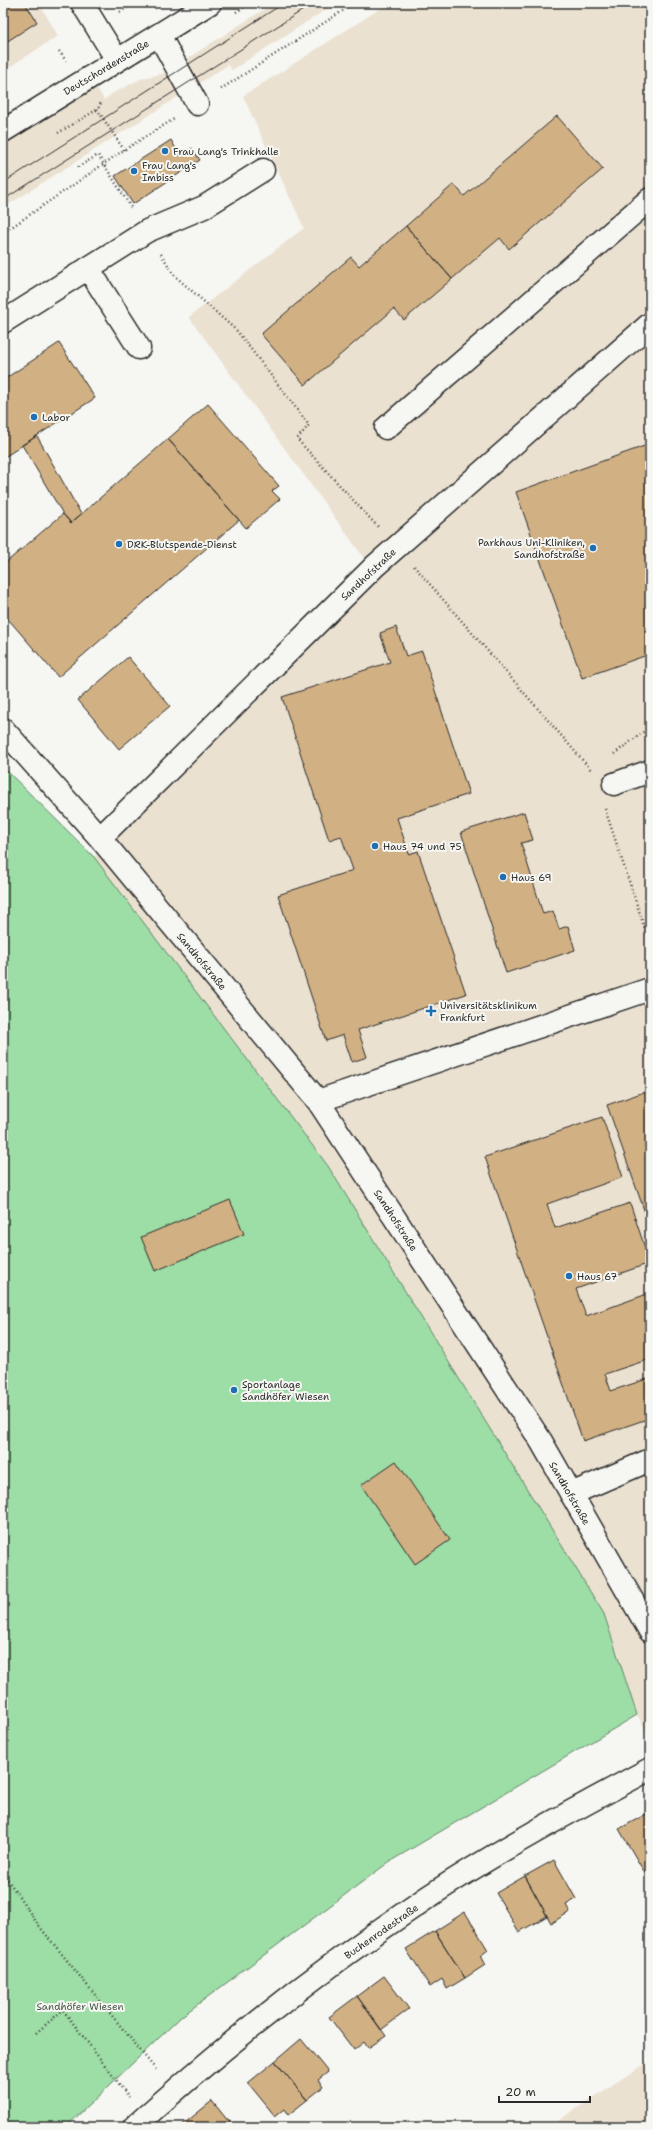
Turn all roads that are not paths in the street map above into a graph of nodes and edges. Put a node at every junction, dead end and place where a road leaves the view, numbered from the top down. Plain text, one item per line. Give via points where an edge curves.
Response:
1 (82, 3) edge
2 (210, 3) edge
3 (159, 35) junction
4 (117, 60) junction
5 (197, 104) dead end
6 (3, 131) edge
7 (263, 170) dead end
8 (650, 199) edge
9 (88, 268) junction
10 (3, 322) edge
11 (650, 324) edge
12 (139, 348) dead end
13 (386, 428) dead end
14 (3, 729) edge
15 (650, 771) edge
16 (604, 781) road end
17 (100, 838) junction
18 (650, 989) edge
19 (318, 1101) junction
20 (650, 1460) edge
21 (571, 1494) junction
22 (650, 1631) edge
23 (650, 1769) edge
24 (140, 2122) edge

1 - 4 street
2 - 3 street, Deutschordenstraße
3 - 4 street, Deutschordenstraße
3 - 5 street
4 - 6 street, Deutschordenstraße
7 - 9 street via 204,207 147,231
8 - 13 street
9 - 10 street
9 - 12 street
11 - 17 street, Sandhofstraße via 397,547
14 - 17 street, Sandhofstraße
15 - 16 street
17 - 19 street, Sandhofstraße
18 - 19 street
19 - 21 street, Sandhofstraße via 540,1441
20 - 21 street
21 - 22 street, Sandhofstraße
23 - 24 street, Buchenrodestraße via 552,1822 429,1897 316,1977 174,2091

